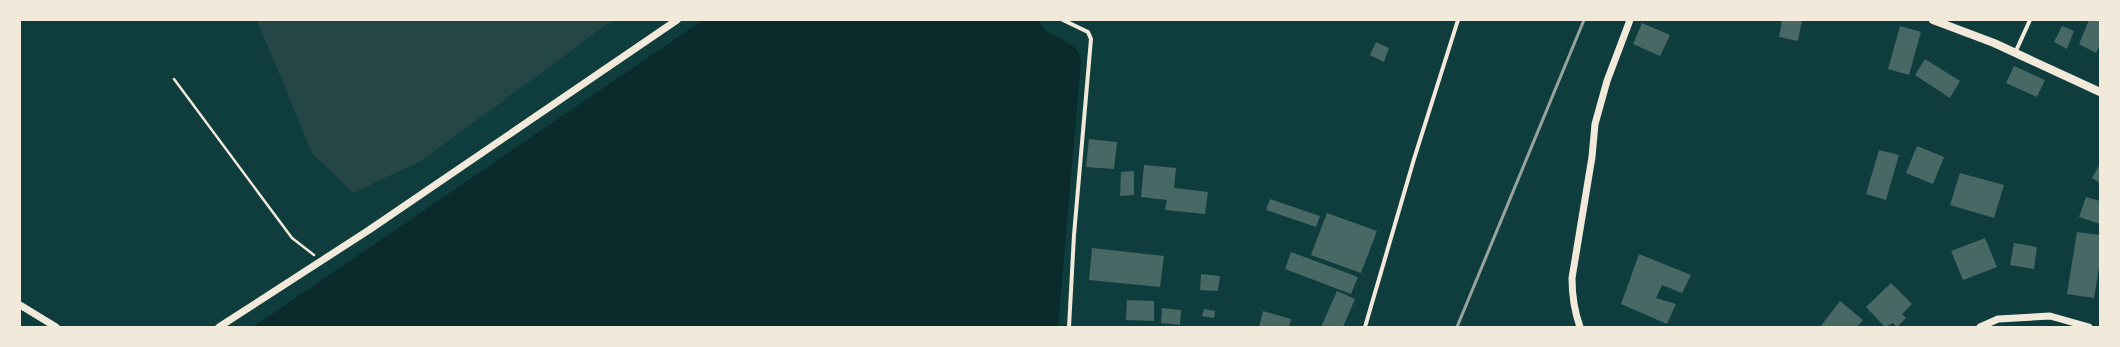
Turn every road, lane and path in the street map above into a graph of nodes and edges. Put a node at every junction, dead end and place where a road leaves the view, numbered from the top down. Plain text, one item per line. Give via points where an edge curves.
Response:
1 (677, 20) edge
2 (1063, 20) edge
3 (1458, 20) edge
4 (1630, 20) edge
5 (1933, 20) edge
6 (2030, 20) edge
7 (2016, 53) junction
8 (174, 79) dead end
9 (2100, 92) edge
10 (321, 261) junction
11 (20, 306) edge
12 (56, 327) edge
13 (219, 327) edge
14 (1069, 327) edge
15 (1365, 327) edge
16 (1580, 327) edge
17 (1980, 327) edge
18 (2089, 327) edge

1 - 10 street
2 - 14 street via 1088,32 1091,39 1074,235
3 - 15 street
4 - 16 street via 1607,81 1595,124 1572,278 1572,297
5 - 7 main road
6 - 7 street
7 - 9 main road
8 - 10 path via 292,238
10 - 13 street
11 - 12 street
17 - 18 street via 1998,319 2050,316

